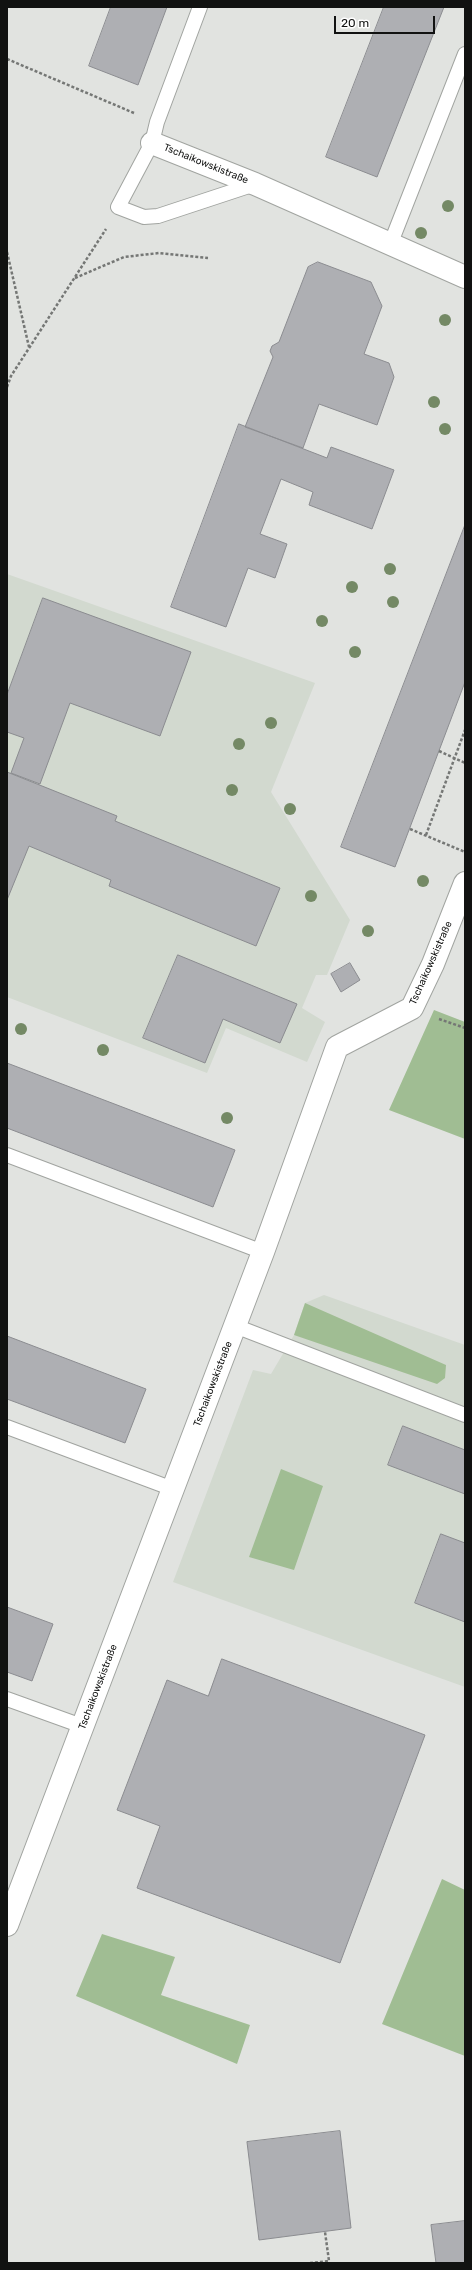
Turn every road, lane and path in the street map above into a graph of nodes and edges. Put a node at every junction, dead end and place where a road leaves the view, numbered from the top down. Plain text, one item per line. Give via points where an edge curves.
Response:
1 (200, 7) edge
2 (465, 54) edge
3 (7, 58) edge
4 (155, 132) junction
5 (254, 184) junction
6 (102, 236) dead end
7 (390, 245) junction
8 (7, 252) edge
9 (208, 258) dead end
10 (465, 277) edge
11 (74, 278) junction
12 (29, 347) junction
13 (7, 387) edge
14 (465, 730) edge
15 (439, 751) dead end
16 (455, 758) junction
17 (465, 763) edge
18 (410, 828) dead end
19 (426, 835) junction
20 (465, 852) edge
21 (465, 883) edge
22 (7, 1155) edge
23 (263, 1252) junction
24 (235, 1326) junction
25 (465, 1415) edge
26 (7, 1427) edge
27 (173, 1489) junction
28 (7, 1699) edge
29 (82, 1726) junction
30 (7, 1925) edge
31 (325, 2232) dead end
32 (310, 2263) edge

1 - 4 lane
2 - 7 lane
3 - 4 path
4 - 5 street, Tschaikowskistraße
4 - 5 lane via 118,207 144,217 158,216
5 - 7 street, Tschaikowskistraße
6 - 11 path
7 - 10 street, Tschaikowskistraße
8 - 12 path
9 - 11 path via 159,253 124,257
11 - 12 path
12 - 13 path
14 - 16 path
15 - 16 path
16 - 17 path
16 - 19 path
18 - 19 path
19 - 20 path
21 - 23 street, Tschaikowskistraße via 433,964 412,1008 337,1047
22 - 23 lane
23 - 24 street, Tschaikowskistraße
24 - 25 lane
24 - 27 street, Tschaikowskistraße
26 - 27 lane
27 - 29 street, Tschaikowskistraße
28 - 29 lane
29 - 30 street, Tschaikowskistraße
31 - 32 path via 329,2261

